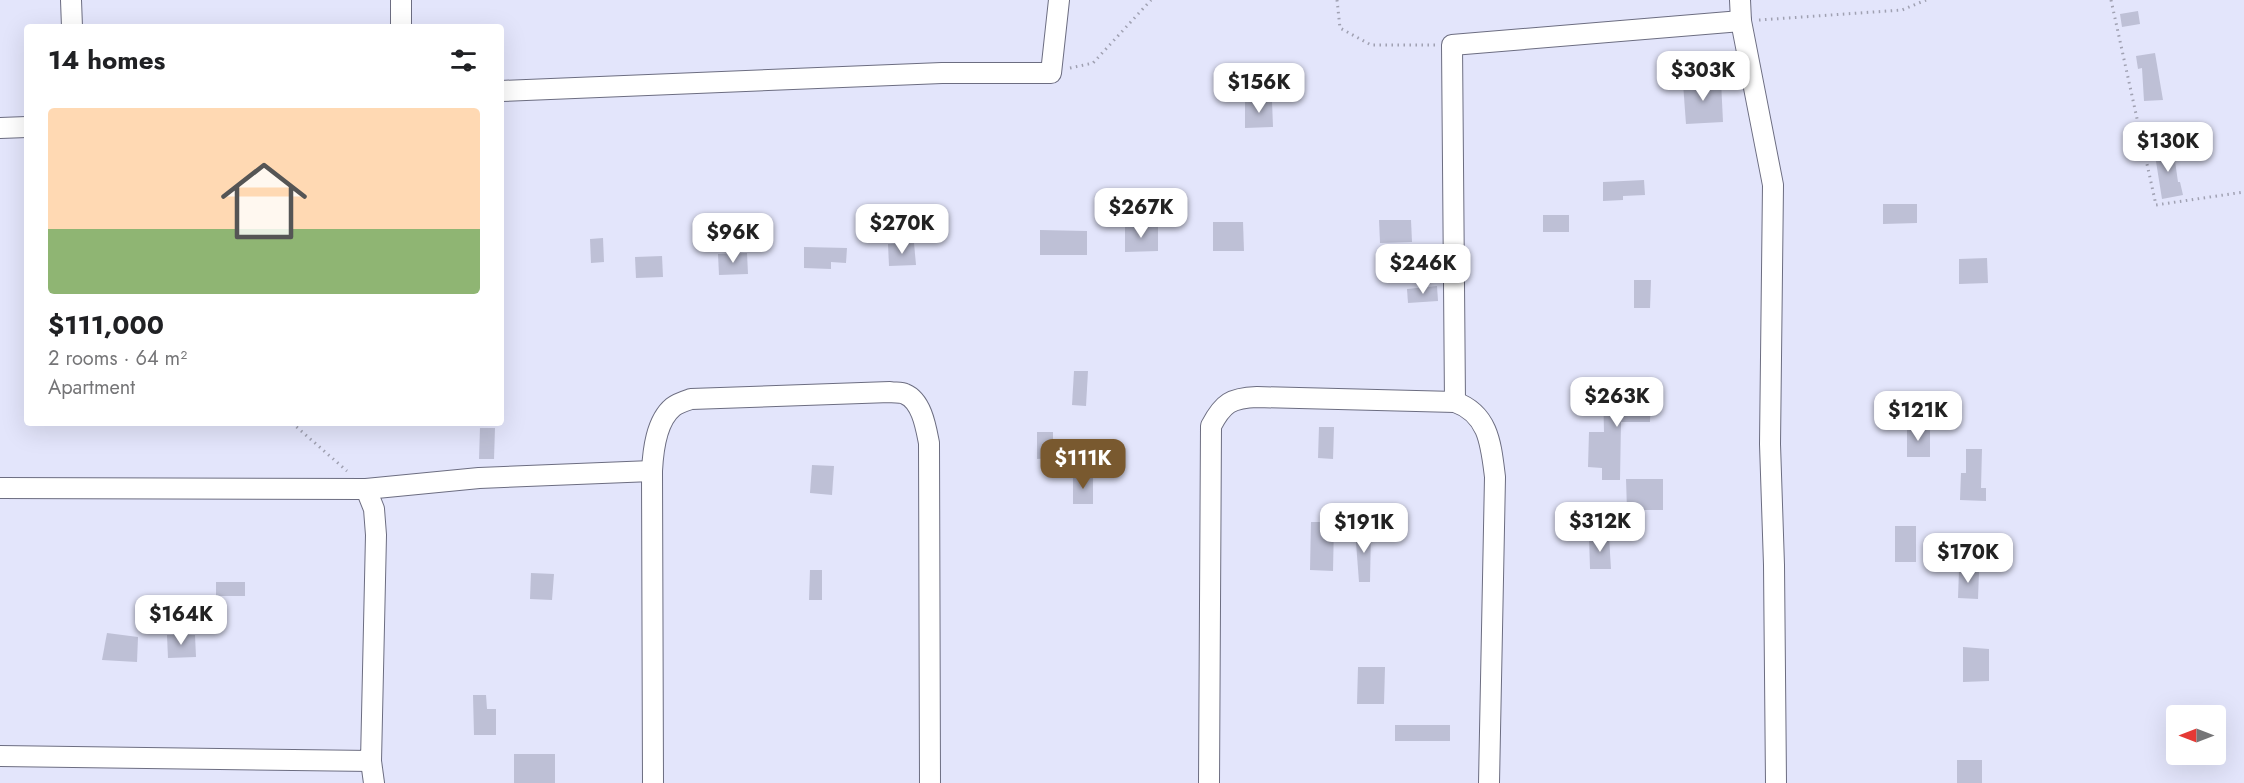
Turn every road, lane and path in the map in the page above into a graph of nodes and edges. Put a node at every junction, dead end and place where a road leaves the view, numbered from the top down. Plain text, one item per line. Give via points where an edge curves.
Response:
1 (71, 0) edge
2 (401, 0) edge
3 (1059, 0) edge
4 (1151, 0) edge
5 (1337, 0) edge
6 (1740, 0) edge
7 (1926, 0) edge
8 (2111, 0) edge
9 (1741, 21) junction
10 (72, 24) edge
11 (401, 24) edge
12 (1452, 45) junction
13 (1052, 73) junction
14 (504, 91) edge
15 (24, 127) edge
16 (0, 128) edge
17 (2244, 192) edge
18 (1455, 402) junction
19 (295, 426) edge
20 (652, 471) junction
21 (0, 488) edge
22 (366, 489) junction
23 (0, 756) edge
24 (371, 761) junction
25 (374, 783) edge
26 (653, 783) edge
27 (930, 783) edge
28 (1209, 783) edge
29 (1489, 783) edge
30 (1776, 783) edge

1 - 10 street
2 - 11 street
3 - 13 street
4 - 13 path via 1093,63
5 - 12 path via 1340,28 1371,45
6 - 9 street
7 - 9 path via 1902,10
8 - 17 path via 2156,205
9 - 12 street
9 - 30 street via 1773,185 1770,444
12 - 18 street
13 - 14 street via 942,73
15 - 16 street
18 - 28 street via 1257,397 1230,401 1218,412 1211,426
18 - 29 street via 1479,418 1492,446 1495,477
19 - 22 path
20 - 22 street via 480,478
20 - 26 street
20 - 27 street via 657,435 665,415 691,399 890,392 906,394 916,402 929,443
21 - 22 street
22 - 24 street via 374,509 376,536
23 - 24 street
24 - 25 street

